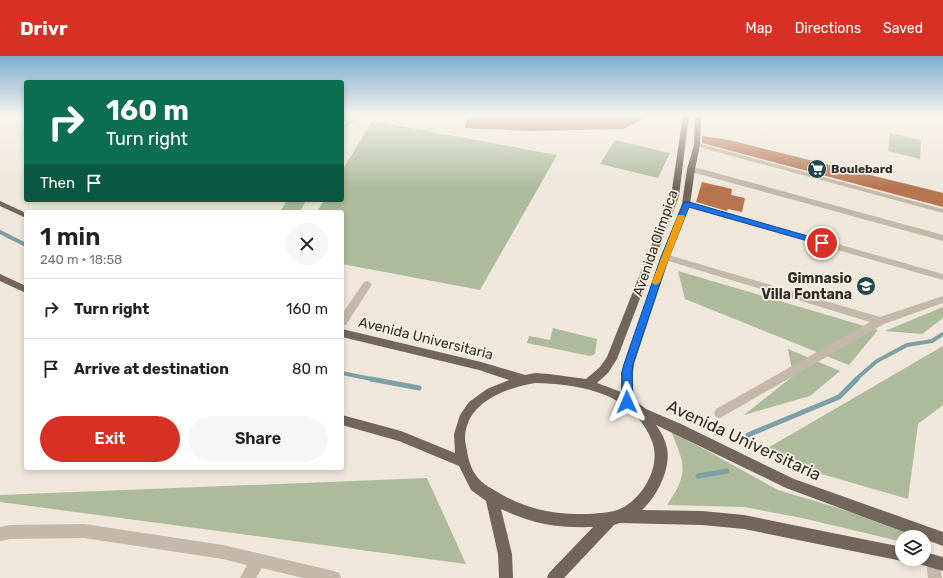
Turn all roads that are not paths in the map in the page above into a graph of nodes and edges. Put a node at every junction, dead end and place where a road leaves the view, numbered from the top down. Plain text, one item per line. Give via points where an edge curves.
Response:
1 (683, 139) edge
2 (697, 139) edge
3 (697, 144) junction
4 (691, 169) junction
5 (0, 203) edge
6 (686, 204) junction
7 (943, 211) edge
8 (24, 215) edge
9 (943, 238) edge
10 (665, 257) junction
11 (0, 277) edge
12 (943, 277) edge
13 (367, 284) dead end
14 (24, 289) edge
15 (943, 299) edge
16 (344, 319) edge
17 (880, 321) junction
18 (344, 333) edge
19 (526, 380) junction
20 (587, 384) junction
21 (627, 402) junction
22 (642, 413) junction
23 (720, 413) dead end
24 (344, 421) edge
25 (463, 462) junction
26 (491, 495) junction
27 (615, 518) junction
28 (0, 534) edge
29 (943, 538) edge
30 (895, 553) edge
31 (259, 560) junction
32 (933, 561) edge
33 (247, 578) edge
34 (334, 578) edge
35 (506, 578) edge
36 (554, 578) edge
37 (935, 578) edge

1 - 20 main road, Avenida Olimpica via 675,196 612,358 604,370
2 - 3 main road, Avenida Olimpica
3 - 4 main road, Avenida Olimpica
3 - 7 street
4 - 6 main road, Avenida Olimpica
4 - 9 street
5 - 8 main road
6 - 10 main road, Avenida Olimpica
6 - 12 street
10 - 17 street
10 - 21 main road, Avenida Olimpica via 628,364
11 - 14 main road
13 - 16 street
15 - 17 street
17 - 23 street
18 - 19 main road, Avenida Universitaria via 480,366
19 - 20 main road via 550,378
19 - 25 main road via 499,388 478,400 464,416 459,437
20 - 21 main road via 608,391
21 - 22 main road
22 - 27 main road via 659,442 662,454 660,468 650,492 641,502
22 - 29 main road, Avenida Universitaria via 791,484
24 - 25 main road via 402,436
25 - 26 main road via 477,487
26 - 27 main road via 506,505 536,517 567,522
26 - 35 main road via 505,554
27 - 30 main road via 702,518 744,522
27 - 36 main road
28 - 31 street via 84,531 223,552
31 - 33 street
31 - 34 street
32 - 37 street

